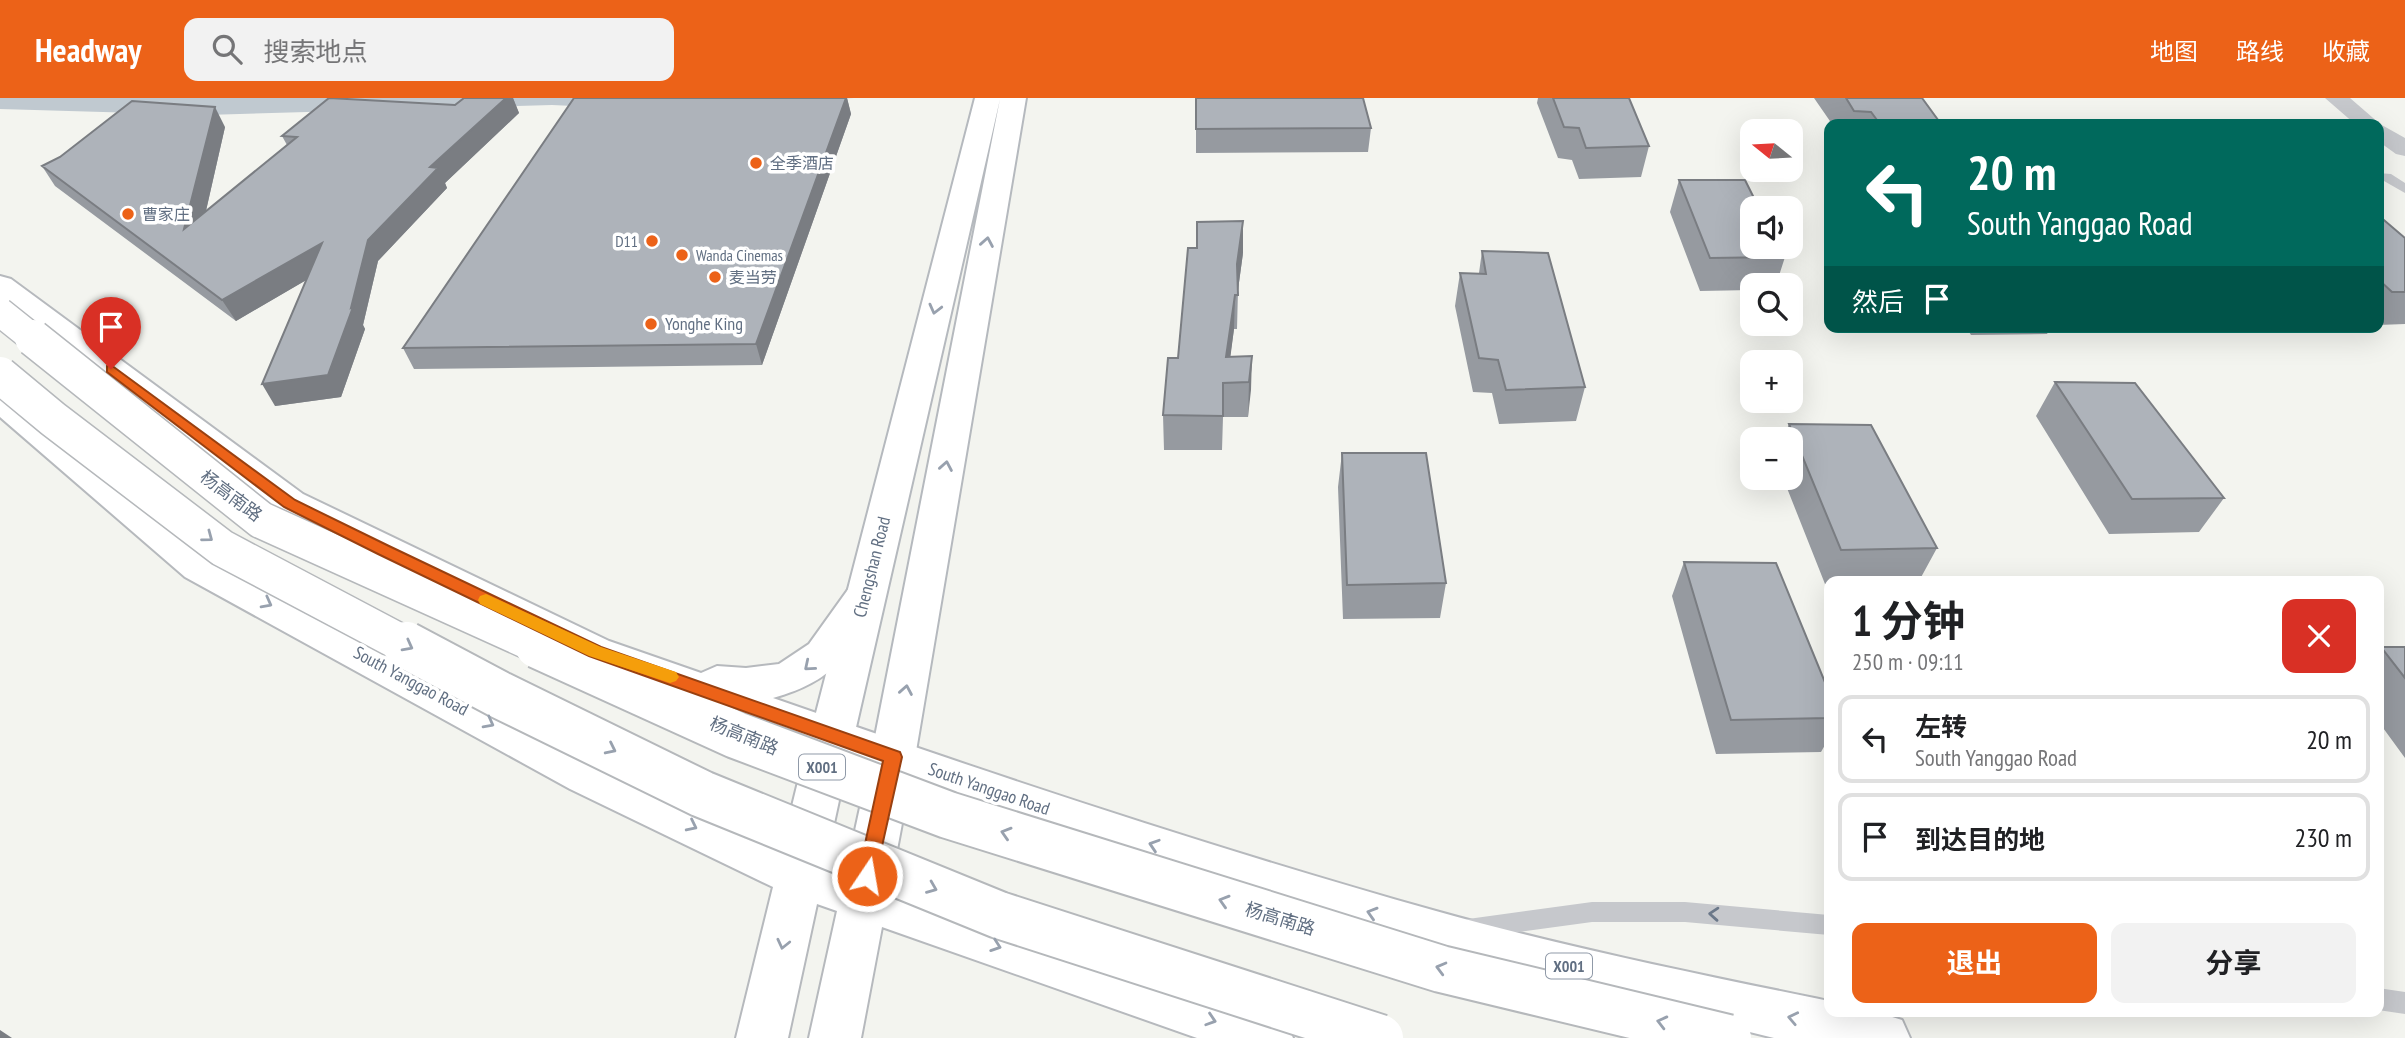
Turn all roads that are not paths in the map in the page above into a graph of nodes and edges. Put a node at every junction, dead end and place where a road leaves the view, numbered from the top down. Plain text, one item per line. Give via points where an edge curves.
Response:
1 (2336, 98) edge
2 (1000, 99) edge
3 (2363, 119) edge
4 (2384, 135) edge
5 (2405, 149) edge
6 (2384, 177) edge
7 (2405, 189) edge
8 (0, 285) edge
9 (0, 312) edge
10 (0, 375) edge
11 (0, 399) edge
12 (866, 594) junction
13 (667, 675) junction
14 (832, 736) junction
15 (893, 757) junction
16 (798, 877) junction
17 (862, 900) junction
18 (1824, 925) edge
19 (1437, 933) junction
20 (2384, 1000) edge
21 (2405, 1003) edge
22 (762, 1038) edge
23 (835, 1038) edge
24 (1267, 1038) edge
25 (1380, 1038) edge
26 (1728, 1038) edge
27 (1884, 1038) edge

1 - 3 street
2 -> 12 main road, Chengshan Road
15 -> 2 main road, Chengshan Road
4 - 5 street
6 - 7 lane
8 - 13 main road, South Yanggao Road via 290,503 595,652
26 -> 9 main road, 杨高南路 / X001, bridge via 1441,969 948,815 736,735 261,520
10 -> 25 main road, bridge via 222,548 500,695 702,794 999,915
11 -> 16 main road, South Yanggao Road via 199,567 586,776
12 -> 13 main road via 842,634 803,673 767,685
12 - 14 main road, Chengshan Road
13 - 14 main road, South Yanggao Road
14 - 15 main road, South Yanggao Road
14 - 16 main road, Chengshan Road
15 - 17 main road, Chengshan Road
19 -> 15 main road, South Yanggao Road / X001
16 - 17 main road, South Yanggao Road
16 -> 22 main road, Chengshan Road
17 - 23 main road, Chengshan Road
17 -> 24 main road
18 -> 19 lane via 1685,912 1591,912
27 -> 19 main road, South Yanggao Road / X001
20 - 21 lane

